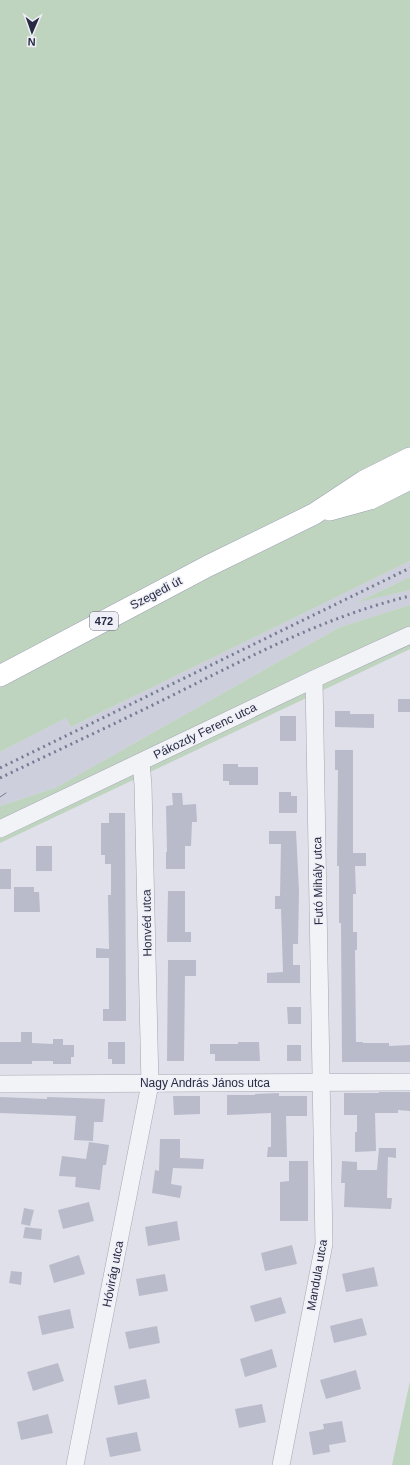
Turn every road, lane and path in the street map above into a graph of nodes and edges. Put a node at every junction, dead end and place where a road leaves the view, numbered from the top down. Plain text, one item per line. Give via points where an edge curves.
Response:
1 (410, 458) edge
2 (410, 480) edge
3 (314, 514) junction
4 (410, 635) edge
5 (0, 676) edge
6 (314, 678) junction
7 (141, 762) junction
8 (0, 829) edge
9 (410, 1082) edge
10 (322, 1083) junction
11 (0, 1084) edge
12 (150, 1084) junction
13 (75, 1465) edge
14 (281, 1465) edge

1 - 3 main road, Szegedi út / 472 via 364,481
2 - 3 main road, Szegedi út / 472 via 370,499
3 - 5 main road, Szegedi út / 472 via 208,566
4 - 6 street, Pákozdy Ferenc utca
6 - 7 street, Pákozdy Ferenc utca
6 - 10 street, Futó Mihály utca
7 - 8 street, Pákozdy Ferenc utca
7 - 12 street, Honvéd utca via 144,785
9 - 10 street, Nagy András János utca
10 - 12 street, Nagy András János utca
10 - 14 street, Mandula utca via 324,1244
11 - 12 street, Nagy András János utca
12 - 13 street, Hóvirág utca

